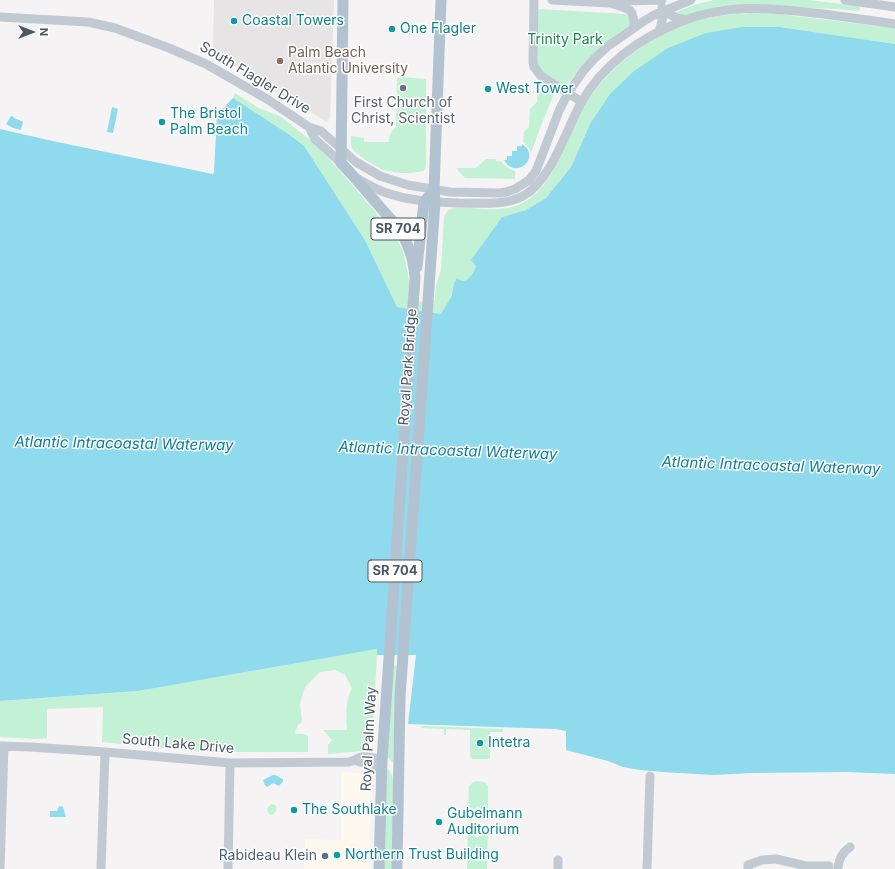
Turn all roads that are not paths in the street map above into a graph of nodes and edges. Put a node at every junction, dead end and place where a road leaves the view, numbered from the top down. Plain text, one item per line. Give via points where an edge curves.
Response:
1 (343, 0) edge
2 (441, 0) edge
3 (534, 0) edge
4 (552, 0) edge
5 (624, 0) edge
6 (659, 0) edge
7 (662, 0) edge
8 (691, 0) edge
9 (845, 0) edge
10 (609, 2) junction
11 (895, 7) edge
12 (663, 11) junction
13 (0, 17) edge
14 (686, 20) junction
15 (895, 24) edge
16 (634, 28) junction
17 (659, 32) junction
18 (568, 93) junction
19 (582, 102) junction
20 (309, 128) junction
21 (341, 149) junction
22 (341, 163) junction
23 (355, 178) junction
24 (434, 190) junction
25 (429, 202) junction
26 (415, 277) junction
27 (389, 658) joint
28 (403, 659) joint
29 (2, 746) edge
30 (105, 752) junction
31 (382, 760) junction
32 (354, 761) junction
33 (230, 763) junction
34 (382, 775) junction
35 (650, 776) dead end
36 (399, 781) junction
37 (850, 847) dead end
38 (748, 867) edge
39 (833, 868) edge
40 (0, 869) edge
41 (102, 869) edge
42 (228, 869) edge
43 (379, 869) edge
44 (397, 869) edge
45 (648, 869) edge

1 - 21 main road
2 - 24 main road
3 - 18 street via 534,67 541,76
4 - 10 street
5 - 6 street
5 - 10 street
6 - 7 street
6 - 12 street
8 - 12 street, South Flagler Drive
9 - 11 street
10 - 16 street via 633,13
12 - 14 street
12 - 16 street, South Flagler Drive
12 - 17 street
13 - 20 street, South Flagler Drive via 88,22 115,28 206,64 267,99
14 - 15 street, South Flagler Drive via 713,12 759,8
14 - 17 street, South Flagler Drive
16 - 18 street, South Flagler Drive via 594,59
17 - 19 street, South Flagler Drive via 615,61 600,76
18 - 19 street
18 - 24 street, South Flagler Drive via 536,171 529,180 515,189 500,193
19 - 25 street, South Flagler Drive via 548,170 538,184 525,195 503,203
20 - 21 street, South Flagler Drive via 321,131
20 - 22 street, South Flagler Drive via 315,139
21 - 22 main road
21 - 24 street, South Flagler Drive via 356,162 380,176
22 - 23 main road, South Flagler Drive / SR 704
23 - 25 street, South Flagler Drive via 401,198
23 - 26 main road, SR 704 via 400,232 411,253
24 - 25 main road
25 - 26 main road
25 - 28 main road, Royal Park Bridge / SR 704 via 429,292
26 - 27 main road, Royal Park Bridge / SR 704
27 - 31 main road, Royal Palm Way / SR 704
28 - 36 main road, Royal Palm Way / SR 704 via 399,713
29 - 30 street, South Lake Drive
29 - 40 street
30 - 33 street, South Lake Drive
30 - 41 street
31 - 32 street, South Lake Drive via 361,757
31 - 34 main road, Royal Palm Way / SR 704
31 - 36 main road
32 - 33 street, South Lake Drive
32 - 34 street, South Lake Drive via 374,766
33 - 42 street
34 - 43 main road, Royal Palm Way / SR 704
35 - 45 street
36 - 44 main road, Royal Palm Way / SR 704
37 - 39 street
38 - 39 street via 762,860 776,859 806,866

